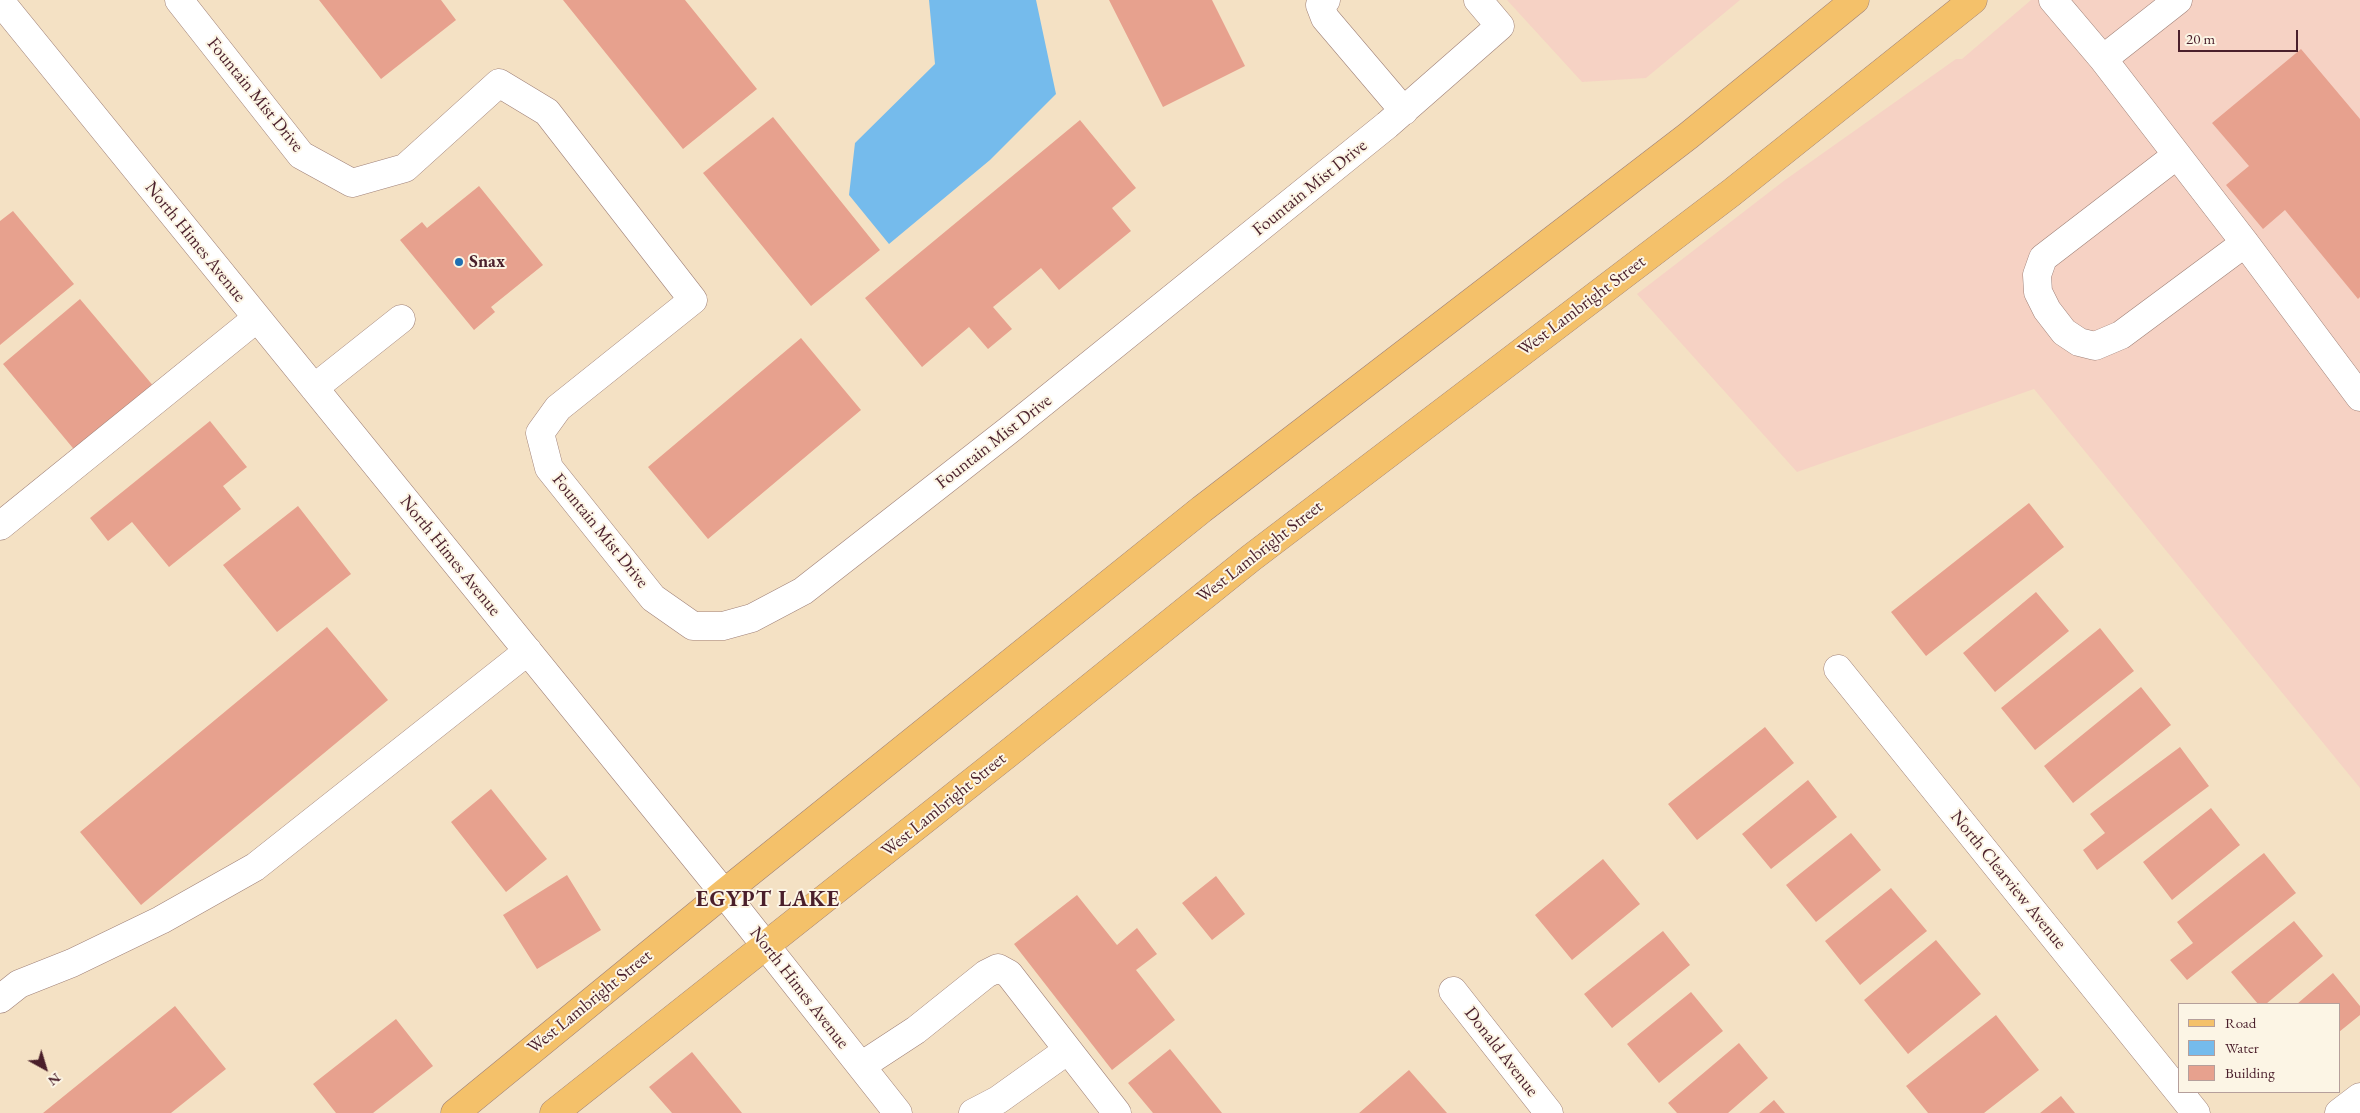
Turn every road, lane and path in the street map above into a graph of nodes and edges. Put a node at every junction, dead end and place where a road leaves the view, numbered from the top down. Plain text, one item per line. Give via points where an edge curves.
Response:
1 (179, 0) edge
2 (1326, 0) edge
3 (1478, 0) edge
4 (1853, 0) edge
5 (1974, 0) edge
6 (2053, 0) edge
7 (2178, 0) edge
8 (0, 1) edge
9 (2103, 59) junction
10 (1404, 111) junction
11 (2177, 155) junction
12 (2245, 243) junction
13 (257, 318) junction
14 (401, 319) dead end
15 (314, 388) junction
16 (2360, 398) edge
17 (0, 526) edge
18 (528, 651) junction
19 (1838, 669) dead end
20 (724, 892) junction
21 (766, 946) junction
22 (1453, 991) dead end
23 (0, 998) edge
24 (1068, 1050) junction
25 (861, 1066) junction
26 (2178, 1091) edge
27 (2180, 1093) edge
28 (2360, 1097) edge
29 (455, 1113) edge
30 (554, 1113) edge
31 (898, 1113) edge
32 (973, 1113) edge
33 (1117, 1113) edge
34 (1550, 1113) edge
35 (2196, 1113) edge
36 (2339, 1113) edge

1 - 10 street, Fountain Mist Drive via 302,155 352,183 405,168 499,83 547,112 693,300 558,408 540,434 549,468 653,598 693,626 723,626 752,618 803,592
2 - 10 street via 1320,5 1325,18
3 - 10 street, Fountain Mist Drive via 1500,26
4 - 20 main road, West Lambright Street via 1688,136 1202,509
5 - 21 main road, West Lambright Street via 1731,193 1251,558
6 - 9 street
7 - 9 street
8 - 13 street, North Himes Avenue
9 - 11 street
11 - 12 street
11 - 12 street via 2043,258 2037,275 2038,292 2064,332 2079,342 2094,346 2121,335
12 - 16 street
13 - 15 street, North Himes Avenue
13 - 17 street
14 - 15 street
15 - 18 street, North Himes Avenue
18 - 20 street, North Himes Avenue
18 - 23 street via 255,867 161,920 72,963 19,984
19 - 26 street, North Clearview Avenue
20 - 21 street, North Himes Avenue
20 - 29 main road, West Lambright Street
21 - 25 street, North Himes Avenue
21 - 30 main road, West Lambright Street
22 - 34 street, Donald Avenue
24 - 25 street via 1009,974 998,968 916,1030
24 - 32 street via 998,1100
24 - 33 street
25 - 31 street, North Himes Avenue
27 - 35 street, North Clearview Avenue
28 - 36 street

